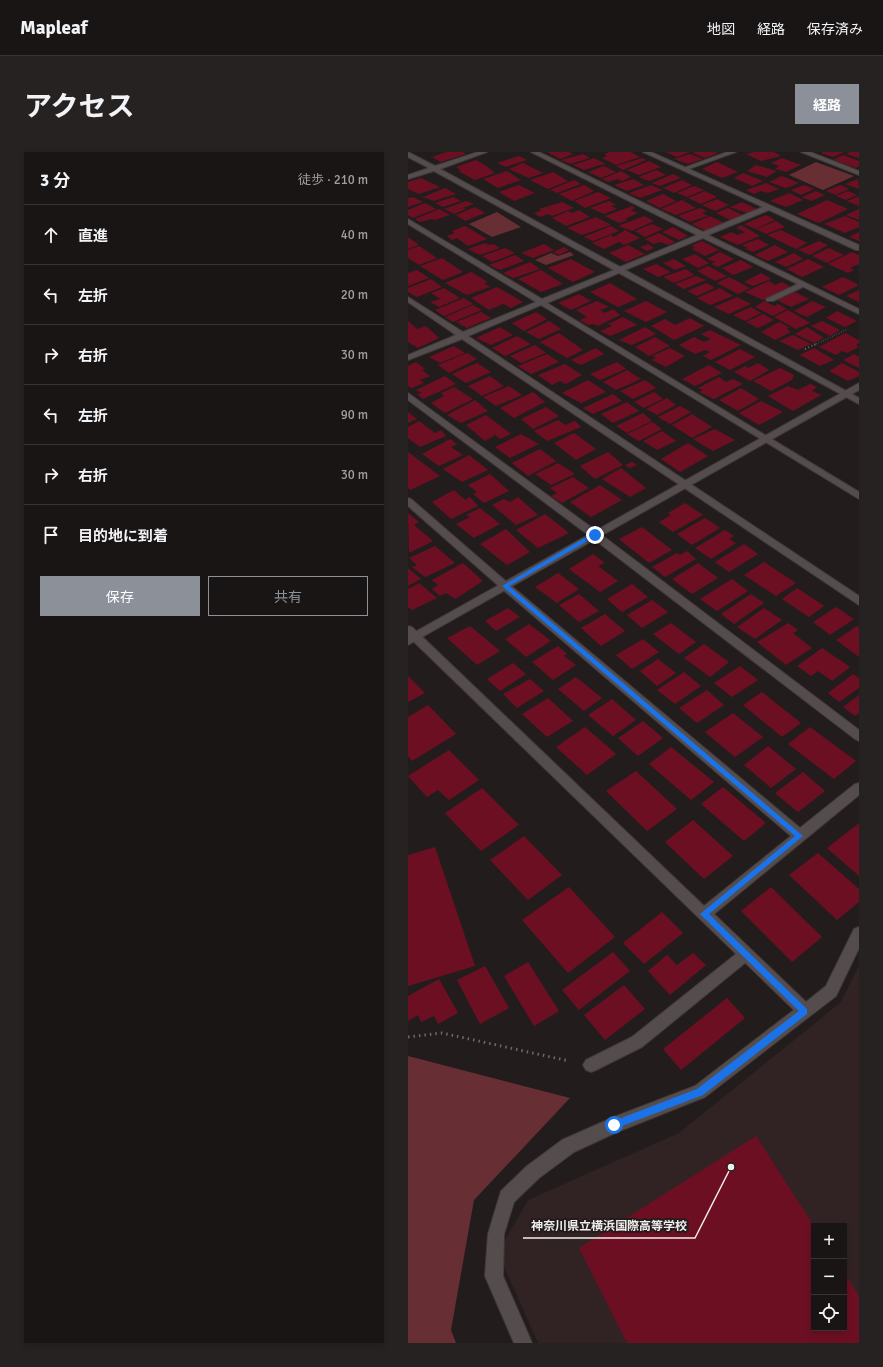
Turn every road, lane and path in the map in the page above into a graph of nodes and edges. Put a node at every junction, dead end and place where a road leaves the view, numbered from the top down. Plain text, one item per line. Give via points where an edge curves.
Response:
1 (484, 152) edge
2 (534, 152) edge
3 (646, 152) edge
4 (733, 152) edge
5 (804, 152) edge
6 (408, 154) edge
7 (435, 168) junction
8 (684, 169) junction
9 (859, 173) edge
10 (408, 177) edge
11 (770, 208) junction
12 (408, 221) edge
13 (703, 236) junction
14 (859, 248) edge
15 (620, 270) junction
16 (803, 285) junction
17 (408, 299) edge
18 (770, 299) dead end
19 (543, 302) junction
20 (859, 312) edge
21 (852, 327) dead end
22 (463, 336) junction
23 (408, 358) edge
24 (783, 359) junction
25 (859, 386) edge
26 (846, 394) junction
27 (408, 396) edge
28 (859, 401) edge
29 (766, 439) junction
30 (684, 485) junction
31 (859, 496) edge
32 (408, 501) edge
33 (595, 535) junction
34 (505, 586) junction
35 (859, 601) edge
36 (410, 636) edge
37 (859, 736) edge
38 (859, 788) edge
39 (800, 836) junction
40 (704, 914) junction
41 (859, 933) edge
42 (746, 954) junction
43 (805, 1011) junction
44 (408, 1037) edge
45 (591, 1066) joint
46 (523, 1343) edge

1 - 7 street
2 - 13 street
3 - 8 street
4 - 8 street
5 - 9 street
6 - 7 street
7 - 10 street
7 - 15 street
8 - 11 street
11 - 13 street
11 - 14 street
12 - 19 street
13 - 15 street
13 - 16 street
15 - 19 street
15 - 24 street
16 - 18 street
16 - 20 street
17 - 22 street
19 - 22 street
19 - 29 street
21 - 24 path
22 - 23 street
22 - 30 street
24 - 26 street
25 - 26 street
26 - 28 street
26 - 29 street
27 - 33 street
29 - 30 street
29 - 31 street
30 - 33 street
30 - 35 street
32 - 34 street
33 - 34 street
33 - 37 street
34 - 36 street
34 - 39 street
36 - 40 street
38 - 39 street
39 - 40 street
40 - 42 street
41 - 43 street via 831,991
42 - 43 street
42 - 45 street via 637,1042
43 - 46 street via 700,1092 614,1125 568,1146 533,1172 507,1196 496,1234 494,1276
44 - 45 path via 442,1033

